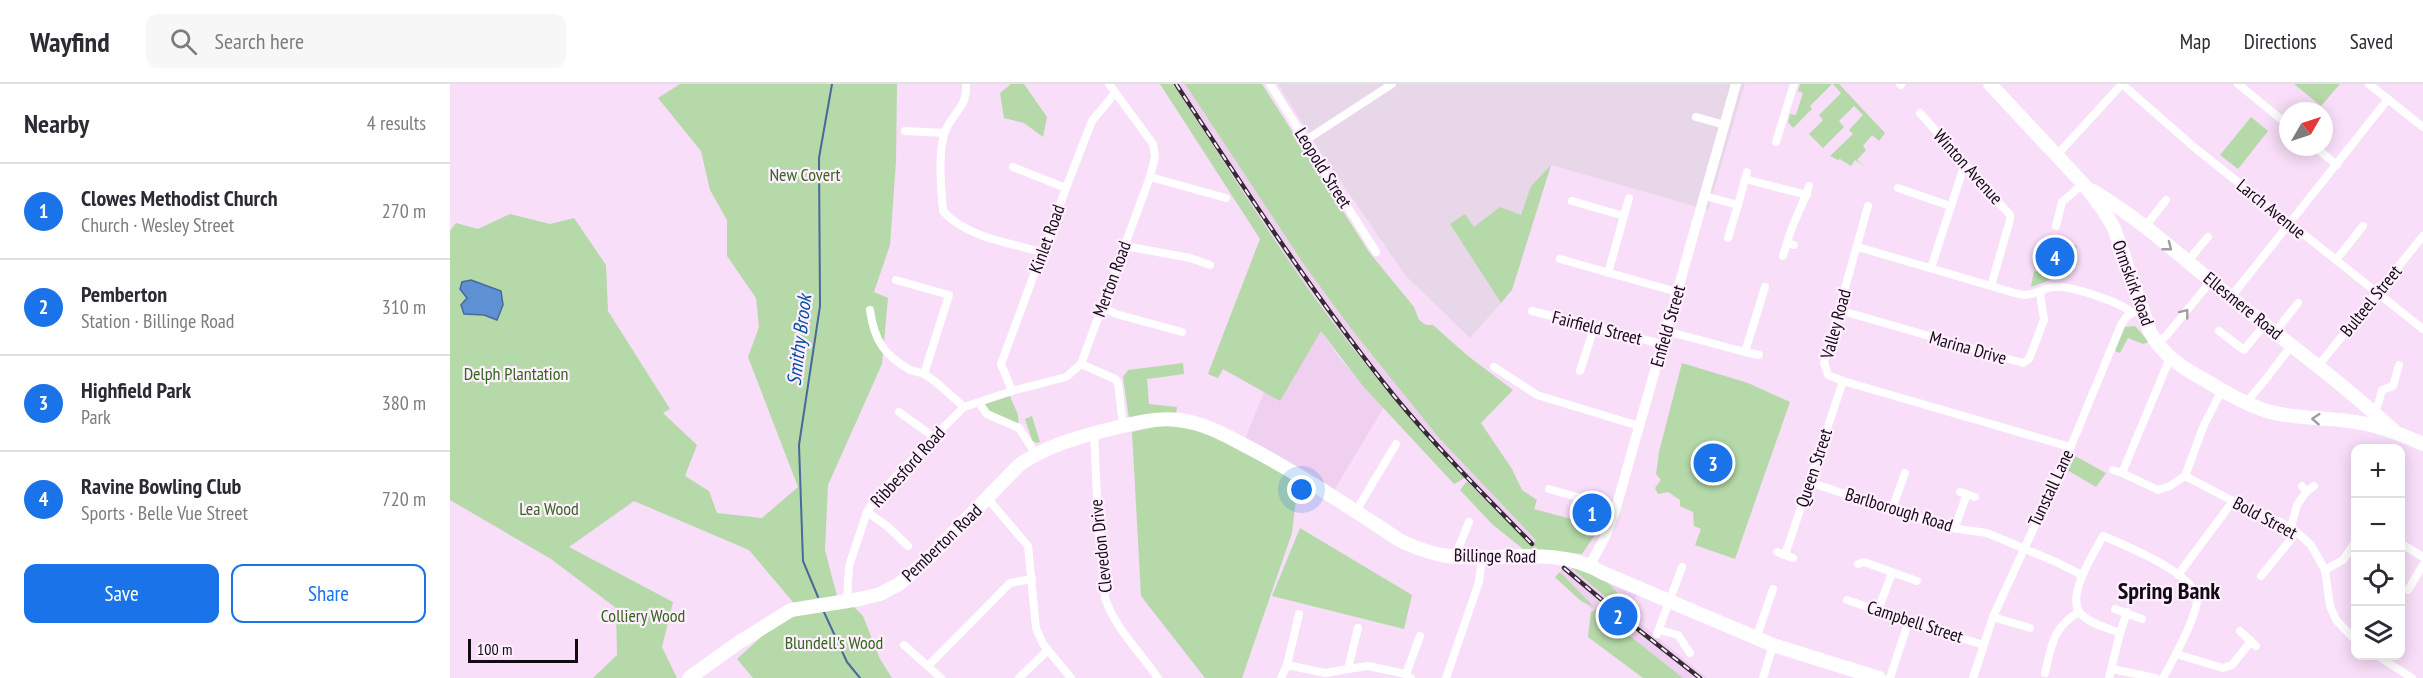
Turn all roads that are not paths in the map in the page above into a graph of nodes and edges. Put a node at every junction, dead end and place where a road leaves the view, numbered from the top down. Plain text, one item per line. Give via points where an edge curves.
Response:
1 (966, 84) edge
2 (1109, 84) edge
3 (1270, 84) edge
4 (1392, 84) edge
5 (1736, 84) edge
6 (1794, 84) edge
7 (1990, 84) edge
8 (2122, 84) edge
9 (2238, 84) edge
10 (2368, 84) edge
11 (1115, 93) junction
12 (2388, 99) junction
13 (1696, 117) dead end
14 (1922, 118) dead end
15 (2279, 118) edge
16 (2422, 123) edge
17 (1725, 125) junction
18 (905, 131) dead end
19 (944, 133) junction
20 (1306, 140) junction
21 (1776, 142) dead end
22 (2056, 156) junction
23 (2326, 156) edge
24 (1965, 163) junction
25 (2337, 165) junction
26 (1013, 167) dead end
27 (1150, 177) junction
28 (2085, 186) junction
29 (1066, 188) junction
30 (1898, 188) dead end
31 (1705, 196) junction
32 (1226, 198) dead end
33 (1629, 198) dead end
34 (2166, 200) dead end
35 (1572, 201) dead end
36 (1738, 205) junction
37 (1868, 206) dead end
38 (1950, 206) junction
39 (2126, 213) junction
40 (1624, 216) junction
41 (2289, 224) junction
42 (2056, 226) dead end
43 (2363, 226) dead end
44 (2114, 228) junction
45 (2144, 228) junction
46 (2423, 236) edge
47 (2208, 237) dead end
48 (1728, 238) dead end
49 (1125, 246) junction
50 (1858, 248) junction
51 (1042, 252) junction
52 (1376, 252) dead end
53 (1783, 256) dead end
54 (1560, 259) dead end
55 (2336, 260) junction
56 (2187, 262) junction
57 (1210, 265) dead end
58 (1930, 268) junction
59 (1608, 273) junction
60 (896, 280) dead end
61 (2211, 281) junction
62 (1992, 286) junction
63 (1765, 287) dead end
64 (1677, 292) junction
65 (2040, 293) junction
66 (2378, 293) junction
67 (2230, 297) junction
68 (2298, 303) dead end
69 (1102, 307) junction
70 (870, 310) dead end
71 (1839, 310) junction
72 (1532, 311) dead end
73 (2136, 311) junction
74 (1594, 328) junction
75 (2270, 328) junction
76 (2423, 329) edge
77 (1666, 331) junction
78 (2219, 331) dead end
79 (1182, 332) dead end
80 (2156, 342) junction
81 (1662, 344) junction
82 (2292, 345) junction
83 (1745, 352) junction
84 (1759, 355) dead end
85 (2170, 358) junction
86 (1081, 364) junction
87 (2399, 365) dead end
88 (2318, 366) junction
89 (1494, 367) dead end
90 (1580, 371) dead end
91 (924, 374) junction
92 (1843, 381) junction
93 (2222, 390) junction
94 (1012, 391) junction
95 (2357, 398) junction
96 (2247, 403) junction
97 (981, 406) dead end
98 (964, 407) junction
99 (899, 412) dead end
100 (2369, 417) junction
101 (2347, 420) junction
102 (1124, 426) junction
103 (1639, 426) junction
104 (1094, 434) junction
105 (934, 437) junction
106 (1396, 444) dead end
107 (2423, 444) edge
108 (2070, 447) junction
109 (1036, 454) junction
110 (2113, 470) dead end
111 (1905, 473) dead end
112 (2122, 473) junction
113 (2185, 476) junction
114 (1809, 482) junction
115 (2307, 488) dead end
116 (1549, 489) dead end
117 (1967, 494) dead end
118 (988, 499) junction
119 (2233, 501) junction
120 (1616, 508) junction
121 (1892, 509) junction
122 (1356, 511) junction
123 (867, 512) junction
124 (1469, 522) dead end
125 (1955, 527) junction
126 (2293, 529) junction
127 (908, 546) dead end
128 (2405, 546) edge
129 (2023, 547) junction
130 (2351, 547) edge
131 (1785, 555) dead end
132 (1455, 556) junction
133 (1482, 556) junction
134 (2423, 557) edge
135 (1862, 561) dead end
136 (1590, 565) junction
137 (2423, 566) edge
138 (1682, 567) dead end
139 (2325, 570) junction
140 (1892, 573) junction
141 (2082, 575) junction
142 (2178, 575) junction
143 (2261, 576) dead end
144 (1032, 579) junction
145 (1917, 581) dead end
146 (1773, 589) dead end
147 (2408, 590) dead end
148 (1847, 600) dead end
149 (847, 601) junction
150 (1670, 601) junction
151 (2115, 609) dead end
152 (1878, 610) junction
153 (2079, 612) junction
154 (2127, 612) junction
155 (1299, 614) dead end
156 (1993, 617) junction
157 (2142, 619) dead end
158 (1909, 620) junction
159 (1358, 628) dead end
160 (2030, 628) dead end
161 (2240, 631) dead end
162 (2120, 633) junction
163 (1420, 636) dead end
164 (2351, 637) edge
165 (1756, 639) junction
166 (904, 645) dead end
167 (1773, 645) junction
168 (1983, 645) junction
169 (1048, 650) junction
170 (1690, 653) dead end
171 (2176, 654) junction
172 (2384, 660) edge
173 (1287, 665) junction
174 (928, 666) junction
175 (1348, 669) junction
176 (2045, 673) dead end
177 (2110, 674) edge
178 (1409, 676) edge
179 (690, 678) edge
180 (941, 678) edge
181 (1018, 678) edge
182 (1071, 678) edge
183 (1158, 678) edge
184 (1281, 678) edge
185 (1446, 678) edge
186 (1763, 678) edge
187 (1879, 678) edge
188 (1890, 678) edge
189 (1973, 678) edge
190 (2155, 678) edge
191 (2163, 678) edge
192 (2412, 678) edge

1 - 19 street via 964,103
2 - 11 street, Merton Road
3 - 20 street, Leopold Street
4 - 20 street
5 - 17 street, Enfield Street
6 - 21 street
7 - 22 main road, Ormskirk Road
8 - 22 street
8 - 41 street, Larch Avenue
9 - 15 street
10 - 12 street
11 - 27 street, Merton Road via 1152,144 1155,157
11 - 29 street, Kinlet Road via 1092,121
12 - 16 street
12 - 25 street
13 - 17 street
14 - 24 street, Winton Avenue
17 - 31 street, Enfield Street
18 - 19 street
19 - 51 street via 943,211 966,229
20 - 52 street, Leopold Street
22 - 28 main road, Ormskirk Road
23 - 25 street
24 - 38 street
24 - 62 street, Winton Avenue via 2010,215
25 - 41 street
26 - 29 street
27 - 32 street
27 - 49 street, Merton Road
28 - 39 main road, Ellesmere Road
28 - 42 street via 2062,202
28 - 44 main road, Ormskirk Road
29 - 51 street, Kinlet Road
30 - 38 street
31 - 36 street
31 - 64 street, Enfield Street
33 - 40 street
34 - 45 street
35 - 40 street
36 - 48 street
36 - 53 street via 1746,175 1808,191 1793,222 1791,244
37 - 50 street, Valley Road
38 - 58 street
39 - 44 main road via 2117,216
39 - 45 main road, Ellesmere Road
40 - 59 street
41 - 55 street, Larch Avenue
41 - 67 street
43 - 55 street
44 - 73 main road, Ormskirk Road
45 -> 56 main road, Ellesmere Road
46 - 66 street, Bulteel Street
47 - 56 street
49 - 57 street
49 - 69 street, Merton Road
50 - 58 street
50 - 71 street, Valley Road
51 - 94 street, Kinlet Road via 1002,364
54 - 59 street
55 - 66 street, Larch Avenue
56 - 61 main road, Ellesmere Road
58 - 62 street
59 - 64 street
60 - 91 street via 949,295
61 - 67 main road, Ellesmere Road
80 -> 61 street via 2166,336
62 - 65 street via 2025,295
63 - 83 street
64 - 77 street, Enfield Street
65 - 71 street, Marina Drive via 2043,320 2029,359 2023,363
65 - 73 street via 2062,287
66 - 76 street, Larch Avenue
66 - 88 street, Bulteel Street
67 - 75 main road, Ellesmere Road
68 - 75 street
69 - 79 street
69 - 86 street, Merton Road
70 - 91 street via 878,342 893,358
71 - 92 street, Valley Road via 1824,363 1828,375
72 - 74 street, Fairfield Street
73 - 80 main road, Ormskirk Road
73 - 108 street, Tunstall Lane via 2121,325
74 - 81 street, Fairfield Street
74 - 90 street
75 - 78 street via 2244,350
75 - 82 main road, Ellesmere Road
77 - 81 street, Enfield Street
77 - 83 street
80 - 85 main road, Ormskirk Road
81 - 103 street, Enfield Street
82 - 88 main road, Ellesmere Road
82 - 96 street
83 - 84 street
85 - 93 main road, Ormskirk Road
85 - 112 street
86 - 94 street via 1066,377
86 - 102 street via 1118,383
87 - 100 street via 2393,386 2382,390
88 - 95 main road, Ellesmere Road
89 - 103 street via 1537,395
91 - 98 street
92 - 108 street, Valley Road
92 - 114 street, Queen Street
93 - 96 main road, Ormskirk Road
93 - 113 street
94 - 98 street
95 - 100 main road, Ellesmere Road
95 - 101 main road via 2357,412
101 -> 96 main road, Ormskirk Road via 2292,416
97 - 109 street via 987,414 1019,428
98 - 105 street, Ribbesford Road
99 - 105 street
100 - 101 main road, Ormskirk Road
100 - 107 main road, Ormskirk Road
102 - 104 main road, Pemberton Road
102 - 122 main road, Billinge Road via 1165,419 1210,428
103 - 120 street, Enfield Street
104 - 109 main road, Pemberton Road via 1058,443
104 - 183 street, Clevedon Drive via 1106,598 1121,629
105 - 123 street, Ribbesford Road
106 - 122 street
108 - 129 street, Tunstall Lane
109 - 118 main road, Pemberton Road via 1019,465
110 - 112 street
111 - 121 street via 1898,482
112 - 113 street via 2158,490
113 - 119 street, Bold Street
114 - 121 street, Barlborough Road
114 - 131 street, Queen Street
115 - 126 street via 2297,505
116 - 120 street
117 - 125 street
118 - 144 street via 1028,546
118 - 149 main road, Pemberton Road via 913,574 880,594
119 - 126 street, Bold Street
119 - 142 street
120 - 136 street, Enfield Street
121 - 125 street, Barlborough Road via 1944,527
122 - 132 main road, Billinge Road via 1409,544
123 - 127 street
123 - 149 street, Ribbesford Road via 849,566
124 - 132 street
125 - 129 street, Barlborough Road via 1987,533
126 - 139 street, Bold Street via 2312,545
126 - 143 street via 2292,538
128 - 134 street
129 - 141 street, Barlborough Road
129 - 156 street, Tunstall Lane
130 - 139 street via 2343,560
132 - 133 main road, Billinge Road
133 - 136 main road, Billinge Road via 1531,555
133 - 185 street via 1479,582
135 - 140 street
136 - 150 main road, Billinge Road
137 - 147 street
138 - 150 street
139 - 164 street, Bold Street via 2330,606
140 - 145 street
140 - 152 street
141 - 142 street via 2103,536 2148,555
141 - 153 street via 2076,596
142 - 171 street via 2195,591 2198,601
144 - 169 street via 1036,628
144 - 174 street via 1010,583
146 - 165 street
148 - 152 street, Campbell Street
149 - 179 main road, Pemberton Road via 791,609
150 - 165 main road, Billinge Road
150 - 170 street via 1658,632 1678,635
151 - 154 street
152 - 158 street, Campbell Street
153 - 162 street
153 - 176 street via 2055,633
154 - 157 street
154 - 162 street
155 - 173 street
156 - 160 street
156 - 168 street, Tunstall Lane
158 - 168 street, Campbell Street
158 - 188 street
159 - 175 street
161 - 171 street via 2254,643 2232,665 2223,668
162 - 177 street
163 - 178 street
165 - 167 main road, Billinge Road
166 - 174 street
167 - 186 street
167 - 187 main road, Billinge Road
168 - 189 street, Tunstall Lane
169 - 181 street
169 - 182 street
171 - 191 street
172 - 192 street
173 - 175 street via 1325,673
173 - 184 street
174 - 180 street
175 - 178 street via 1368,666
177 - 190 street

